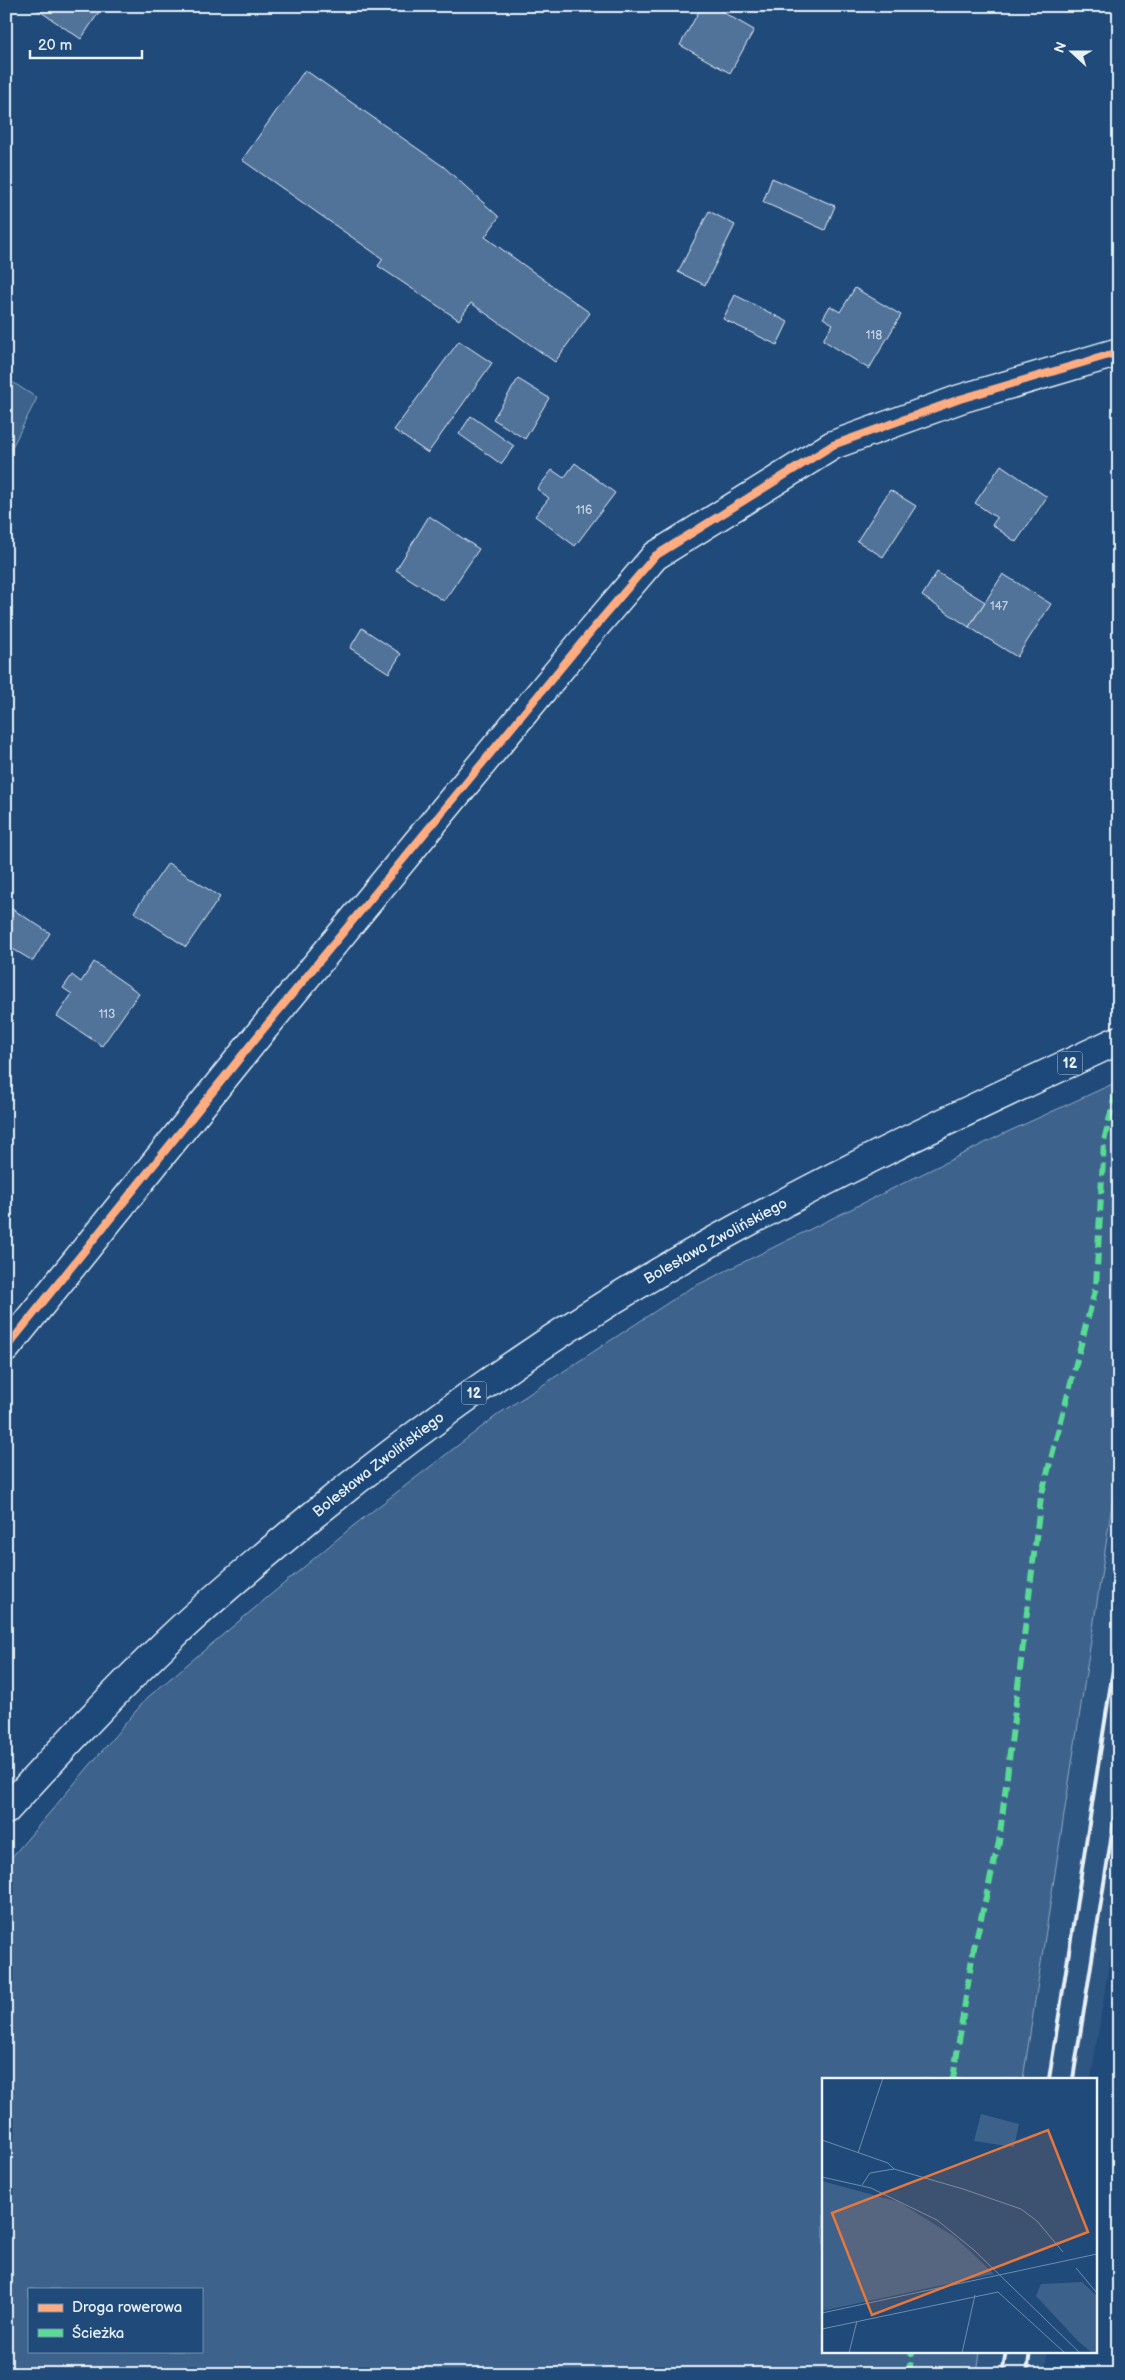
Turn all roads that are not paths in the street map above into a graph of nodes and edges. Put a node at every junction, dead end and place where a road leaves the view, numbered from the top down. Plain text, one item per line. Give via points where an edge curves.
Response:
1 (1119, 352) edge
2 (1119, 1040) edge
3 (6, 1348) edge
4 (6, 1810) edge

1 - 3 street via 960,399 833,445 655,556 256,1038
2 - 4 street, Bolesława Zwolińskiego / 12 via 777,1207 669,1267 551,1341 377,1464 276,1546 174,1634

